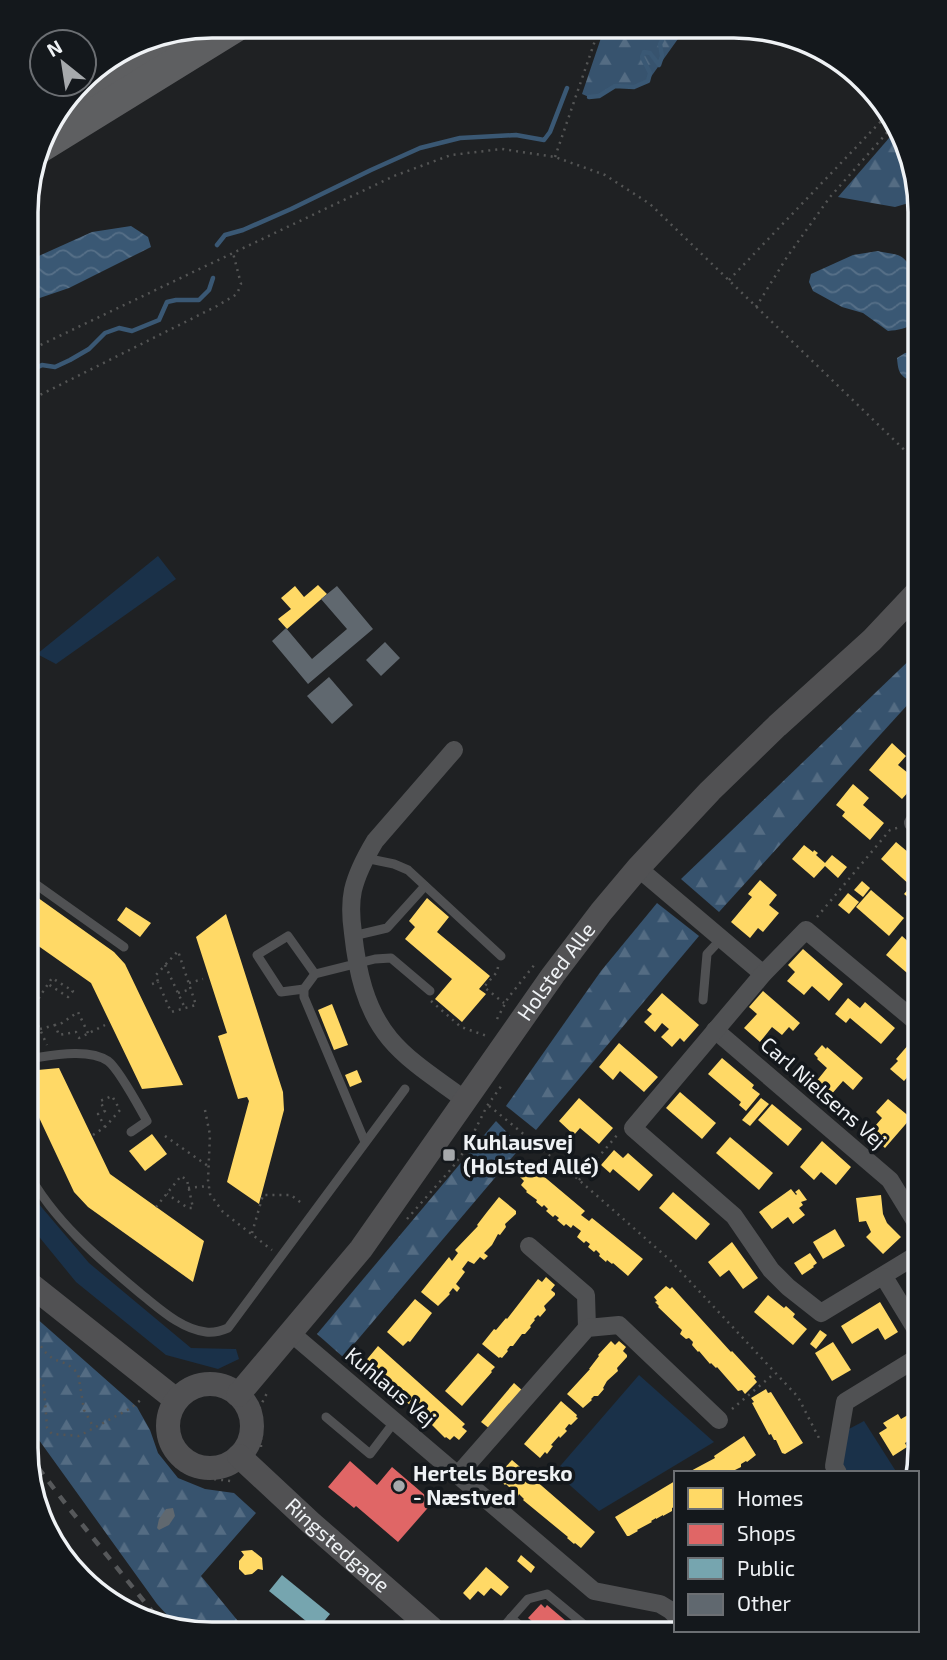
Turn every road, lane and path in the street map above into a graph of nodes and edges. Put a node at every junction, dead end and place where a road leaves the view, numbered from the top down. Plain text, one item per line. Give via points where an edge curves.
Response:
1 (217, 38) edge
2 (595, 38) edge
3 (181, 42) edge
4 (175, 43) edge
5 (135, 90) junction
6 (89, 91) edge
7 (72, 110) edge
8 (882, 120) edge
9 (888, 131) edge
10 (56, 137) edge
11 (555, 157) junction
12 (48, 158) edge
13 (233, 253) junction
14 (728, 281) junction
15 (756, 307) junction
16 (38, 346) edge
17 (38, 396) edge
18 (908, 453) edge
19 (908, 602) edge
20 (454, 750) dead end
21 (908, 825) edge
22 (365, 858) junction
23 (638, 868) junction
24 (38, 886) edge
25 (425, 886) junction
26 (806, 930) junction
27 (353, 936) junction
28 (721, 939) junction
29 (124, 947) dead end
30 (501, 956) joint
31 (357, 964) junction
32 (165, 965) junction
33 (315, 974) junction
34 (763, 975) junction
35 (203, 979) dead end
36 (158, 982) junction
37 (189, 983) junction
38 (48, 984) junction
39 (152, 984) dead end
40 (191, 989) junction
41 (304, 989) junction
42 (430, 991) joint
43 (178, 993) junction
44 (38, 1000) edge
45 (703, 1000) dead end
46 (169, 1007) junction
47 (185, 1008) junction
48 (163, 1009) dead end
49 (908, 1016) edge
50 (523, 1017) junction
51 (38, 1025) edge
52 (55, 1025) junction
53 (105, 1025) dead end
54 (40, 1030) junction
55 (715, 1030) junction
56 (88, 1033) junction
57 (507, 1042) junction
58 (52, 1056) junction
59 (38, 1058) edge
60 (507, 1077) dead end
61 (405, 1089) dead end
62 (476, 1103) junction
63 (205, 1110) dead end
64 (105, 1127) junction
65 (633, 1128) junction
66 (131, 1132) dead end
67 (93, 1135) dead end
68 (165, 1136) dead end
69 (365, 1142) junction
70 (208, 1166) junction
71 (579, 1180) junction
72 (208, 1186) junction
73 (188, 1188) junction
74 (38, 1191) edge
75 (167, 1194) junction
76 (156, 1207) dead end
77 (908, 1209) edge
78 (314, 1211) junction
79 (406, 1221) dead end
80 (252, 1233) junction
81 (529, 1246) dead end
82 (280, 1256) junction
83 (908, 1261) edge
84 (884, 1277) junction
85 (38, 1291) edge
86 (908, 1316) edge
87 (587, 1328) junction
88 (291, 1333) junction
89 (38, 1342) edge
90 (908, 1363) edge
91 (775, 1373) junction
92 (38, 1375) edge
93 (246, 1393) junction
94 (168, 1394) junction
95 (326, 1417) dead end
96 (719, 1420) joint
97 (395, 1421) junction
98 (94, 1428) junction
99 (244, 1460) junction
100 (836, 1469) edge
101 (458, 1475) junction
102 (674, 1614) edge
103 (511, 1618) junction
104 (424, 1622) edge
105 (508, 1622) edge
106 (516, 1622) edge
107 (581, 1622) edge

1 - 5 highway
2 - 11 path
3 - 7 highway
4 - 6 highway
5 - 10 highway
5 - 12 highway via 95,128
8 - 14 path
9 - 15 path via 830,198
11 - 13 path via 502,149 452,155 394,176
11 - 14 path via 605,175 650,204
13 - 16 path
13 - 17 path via 242,284 237,294
14 - 15 path
15 - 18 path
19 - 23 street, Holsted Alle via 710,791
20 - 22 street
21 - 26 path via 890,830
22 - 25 lane via 402,867
22 - 27 street via 353,890
23 - 28 street
23 - 50 street, Holsted Alle
24 - 29 lane
25 - 27 lane via 387,928
25 - 30 lane
26 - 34 street
26 - 49 street
27 - 31 street
28 - 34 street
28 - 45 lane via 707,954
30 - 50 path via 497,972 484,987
31 - 33 lane
31 - 42 lane via 391,958
31 - 62 street via 375,1018 390,1039 404,1054
32 - 36 path via 156,975
32 - 37 path via 178,951
32 - 43 path
33 - 41 lane
33 - 41 lane via 288,936 257,955 281,992
34 - 55 street
35 - 37 path
36 - 39 path
36 - 46 path
37 - 40 path
38 - 38 path via 52,978 73,991 68,997
38 - 44 path
40 - 43 path
40 - 47 path via 196,1005
41 - 69 lane
42 - 57 path via 431,1001 461,1027
43 - 47 path
46 - 47 path via 171,1012
46 - 48 path
50 - 57 street, Holsted Alle
51 - 54 path
52 - 54 path
52 - 56 path via 59,1035 76,1032 79,1038
52 - 56 path via 78,1012
53 - 56 path
54 - 58 path
55 - 65 street
55 - 77 street, Carl Nielsens Vej via 890,1180
57 - 62 street, Holsted Alle
58 - 59 lane
58 - 66 lane via 88,1054 111,1064 147,1121
60 - 62 path
61 - 69 lane
62 - 71 path via 492,1108
62 - 79 path via 465,1150
62 - 88 street, Holsted Alle
63 - 70 path via 210,1135
64 - 64 path via 120,1110 112,1096 100,1101 105,1111 98,1114
64 - 67 path
65 - 71 path via 620,1132
65 - 84 street via 734,1216 771,1270 821,1313
68 - 70 path
69 - 78 lane
70 - 72 path
71 - 91 path via 670,1260
72 - 73 path
72 - 80 path via 218,1207
73 - 75 path via 181,1176
73 - 75 path via 193,1208
74 - 82 lane via 93,1254 167,1314 195,1329 213,1332 228,1328
75 - 76 path
78 - 80 path via 291,1195 263,1195
78 - 82 lane
80 - 82 path
81 - 87 street via 586,1295
83 - 84 street
84 - 86 street
85 - 94 street
87 - 96 street via 619,1325
87 - 101 street
88 - 93 street, Holsted Alle
88 - 97 street, Kuhlaus Vej
89 - 98 path via 53,1359 78,1373 84,1410
90 - 100 street via 845,1402
91 - 96 path
91 - 100 path via 798,1397
92 - 98 path via 52,1434 79,1437
93 - 94 street via 213,1384
93 - 94 path via 200,1377
93 - 99 street via 251,1432
93 - 99 path via 261,1418 261,1450
94 - 98 path
94 - 99 street via 170,1440 187,1462 214,1468
94 - 99 path via 159,1419 160,1438 168,1458 182,1471 232,1481
95 - 97 lane via 370,1454
97 - 101 street, Kuhlaus Vej
99 - 104 street, Ringstedgade
101 - 102 street, Kuhlaus Vej via 594,1591 660,1604
103 - 105 lane
103 - 106 lane
103 - 107 lane via 528,1599 547,1594

